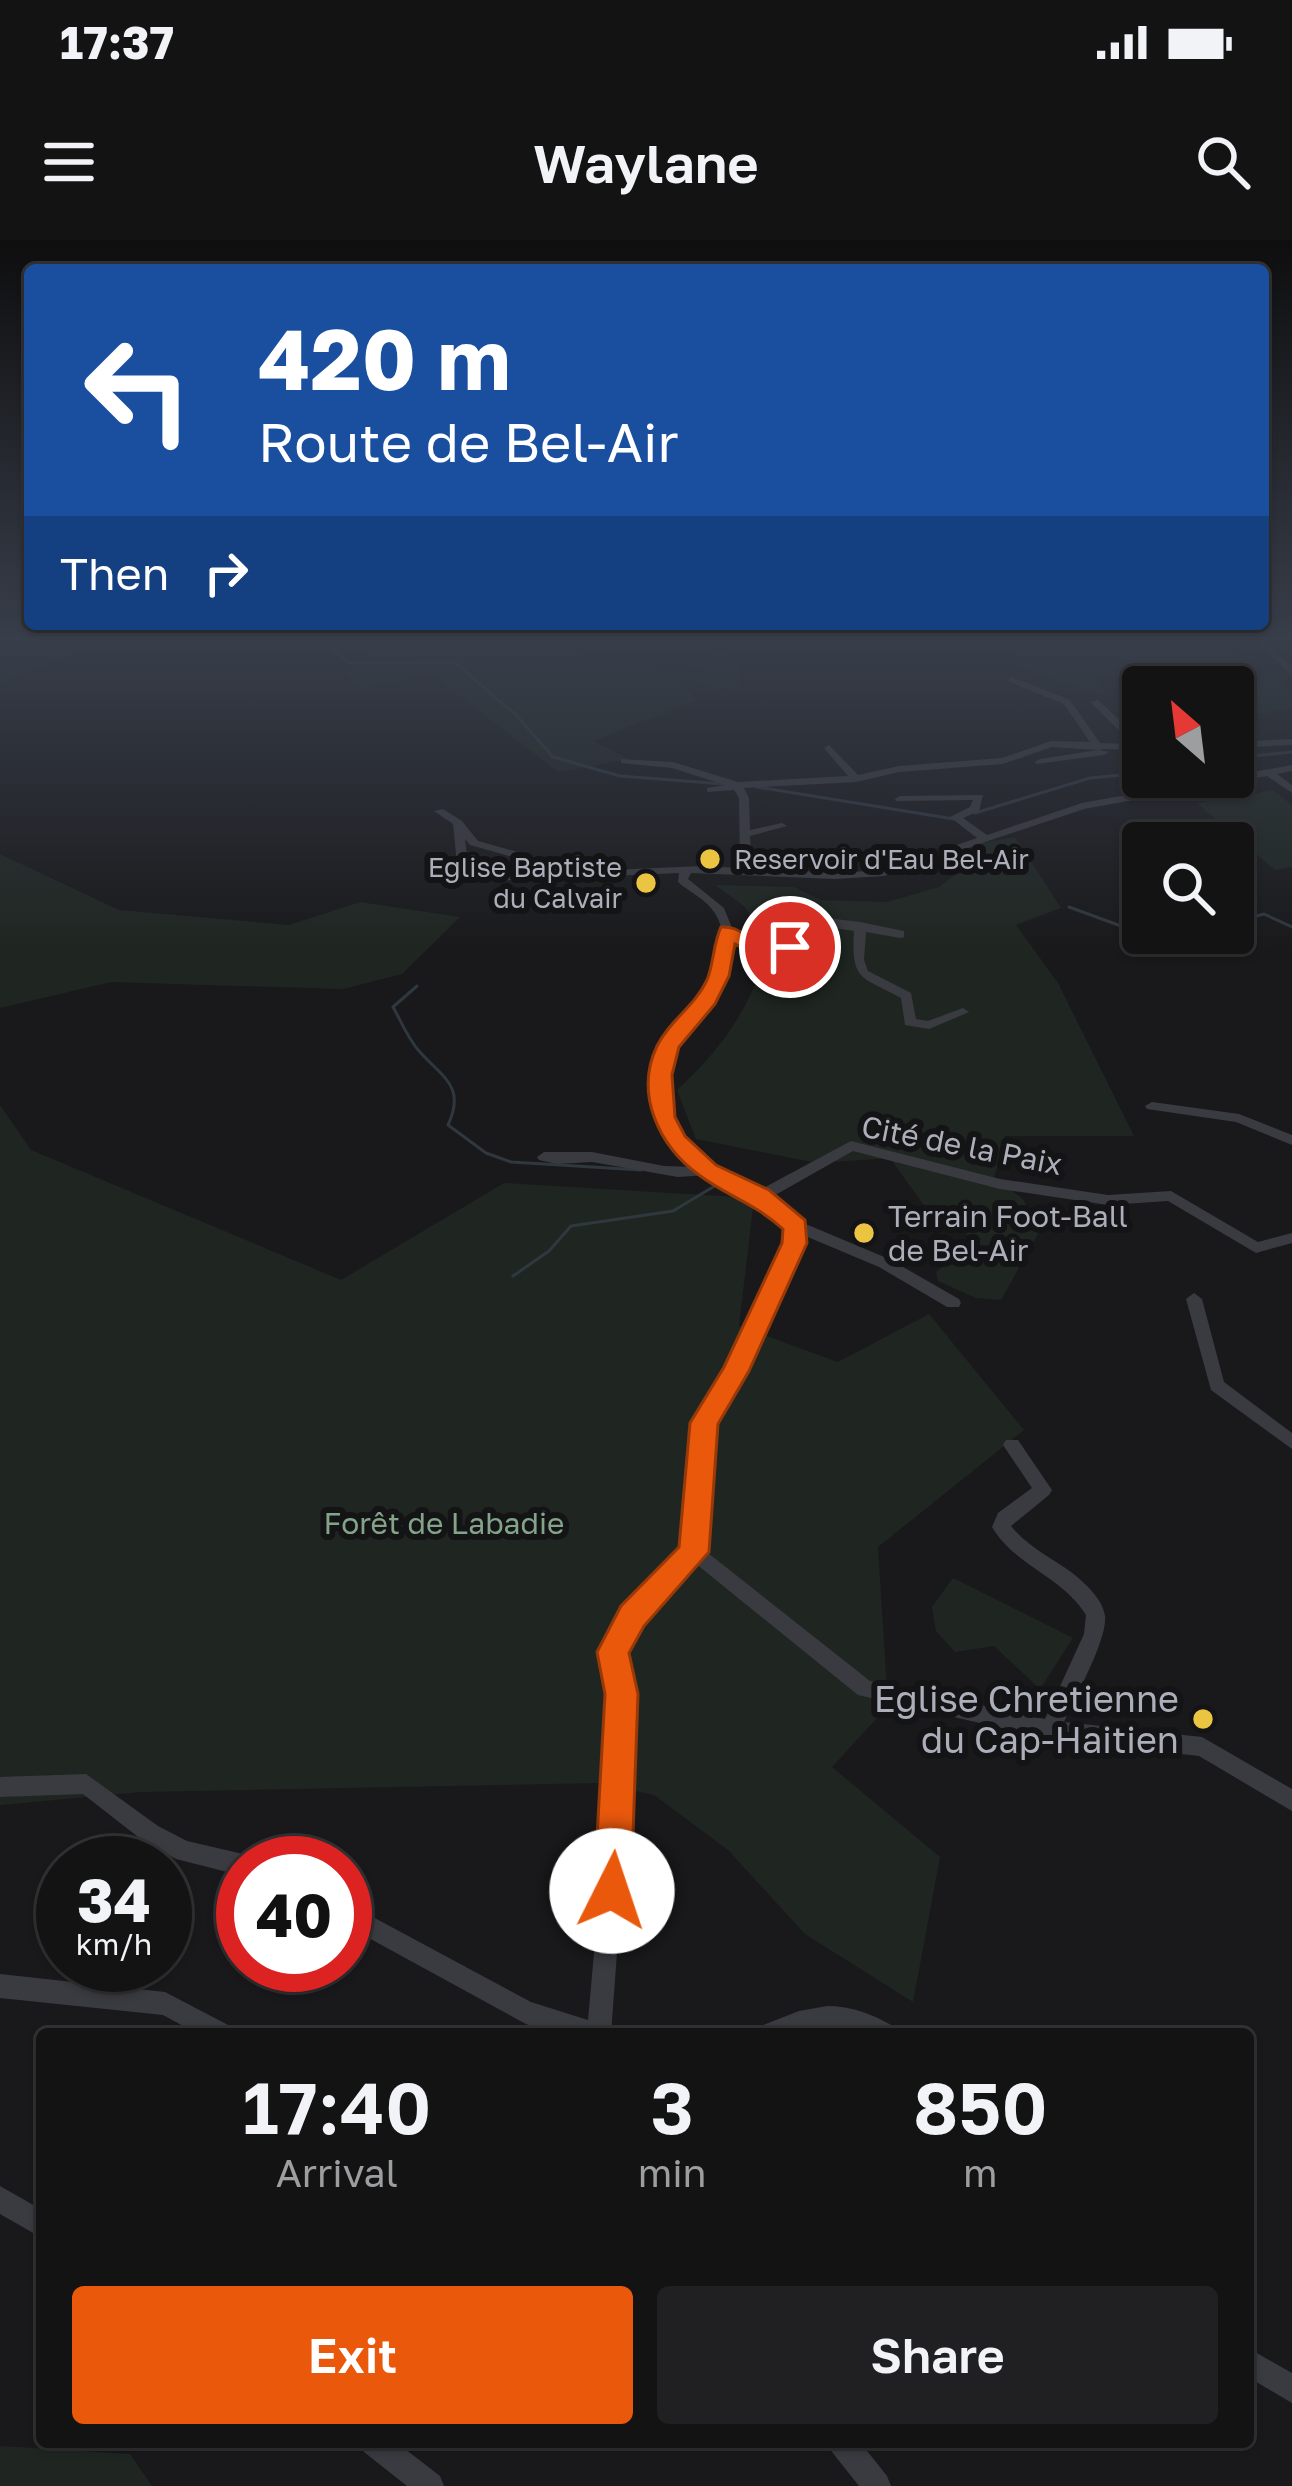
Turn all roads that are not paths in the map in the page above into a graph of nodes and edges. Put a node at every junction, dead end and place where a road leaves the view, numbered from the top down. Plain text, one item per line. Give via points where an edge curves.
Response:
1 (1095, 743) edge
2 (1098, 747) junction
3 (829, 748) dead end
4 (1122, 748) edge
5 (1122, 749) edge
6 (625, 761) dead end
7 (1040, 762) dead end
8 (1292, 768) edge
9 (1271, 774) junction
10 (856, 779) junction
11 (737, 786) junction
12 (711, 790) dead end
13 (1292, 790) edge
14 (900, 800) dead end
15 (439, 811) dead end
16 (458, 824) junction
17 (782, 826) dead end
18 (746, 834) junction
19 (987, 840) junction
20 (686, 871) junction
21 (746, 873) junction
22 (562, 876) junction
23 (860, 926) junction
24 (728, 931) junction
25 (900, 934) dead end
26 (963, 1012) dead end
27 (1152, 1106) dead end
28 (1292, 1140) edge
29 (544, 1156) dead end
30 (708, 1170) junction
31 (761, 1196) junction
32 (796, 1226) junction
33 (1292, 1238) edge
34 (1194, 1299) dead end
35 (953, 1303) dead end
36 (1292, 1442) edge
37 (1012, 1445) dead end
38 (694, 1552) junction
39 (1050, 1730) junction
40 (0, 1787) edge
41 (1292, 1801) edge
42 (216, 1859) edge
43 (372, 1928) edge
44 (0, 1985) edge
45 (210, 2028) edge
46 (578, 2028) edge
47 (598, 2028) edge
48 (783, 2028) edge
49 (876, 2028) edge
50 (0, 2199) edge
51 (36, 2221) edge
52 (1254, 2366) edge
53 (1292, 2389) edge
54 (382, 2448) edge
55 (847, 2448) edge
56 (430, 2486) edge
57 (878, 2486) edge

1 - 2 street
2 - 4 street
2 - 10 street via 1051,744 1003,761
3 - 10 street
5 - 7 street
6 - 11 street via 673,765
8 - 9 street
9 - 13 street
9 - 19 street via 1082,806
10 - 11 street
11 - 12 street
11 - 18 street
14 - 19 street via 981,798 956,818
15 - 16 street
16 - 22 street via 474,843 553,865
16 - 22 street via 459,857 471,879
17 - 18 street
18 - 21 street
19 - 21 street via 884,873
20 - 21 street
20 - 22 street
20 - 24 street via 682,880 721,910
23 - 24 street via 790,919 784,923 794,944 768,952
23 - 25 street
23 - 26 street via 863,973 907,996 910,1022 929,1025
24 - 30 street via 719,976 668,1046 661,1075 667,1128
27 - 28 street via 1239,1118
29 - 30 street via 685,1175
30 - 31 street
31 - 32 street
31 - 33 street, Cité de la Paix via 851,1146 1000,1184 1108,1200 1171,1196 1256,1248
32 - 35 street
32 - 38 street via 736,1371 704,1423
34 - 36 street via 1217,1385
37 - 39 street via 1043,1490 1001,1526 1022,1552 1070,1579 1096,1614
38 - 39 street via 865,1689
38 - 47 street via 632,1616 613,1652 621,1763
39 - 41 street via 1202,1747
40 - 42 street via 86,1784 150,1833
43 - 46 street via 526,2012
44 - 45 street via 165,2005
48 - 49 street via 813,2015
50 - 51 street
52 - 53 street
54 - 56 street
55 - 57 street

